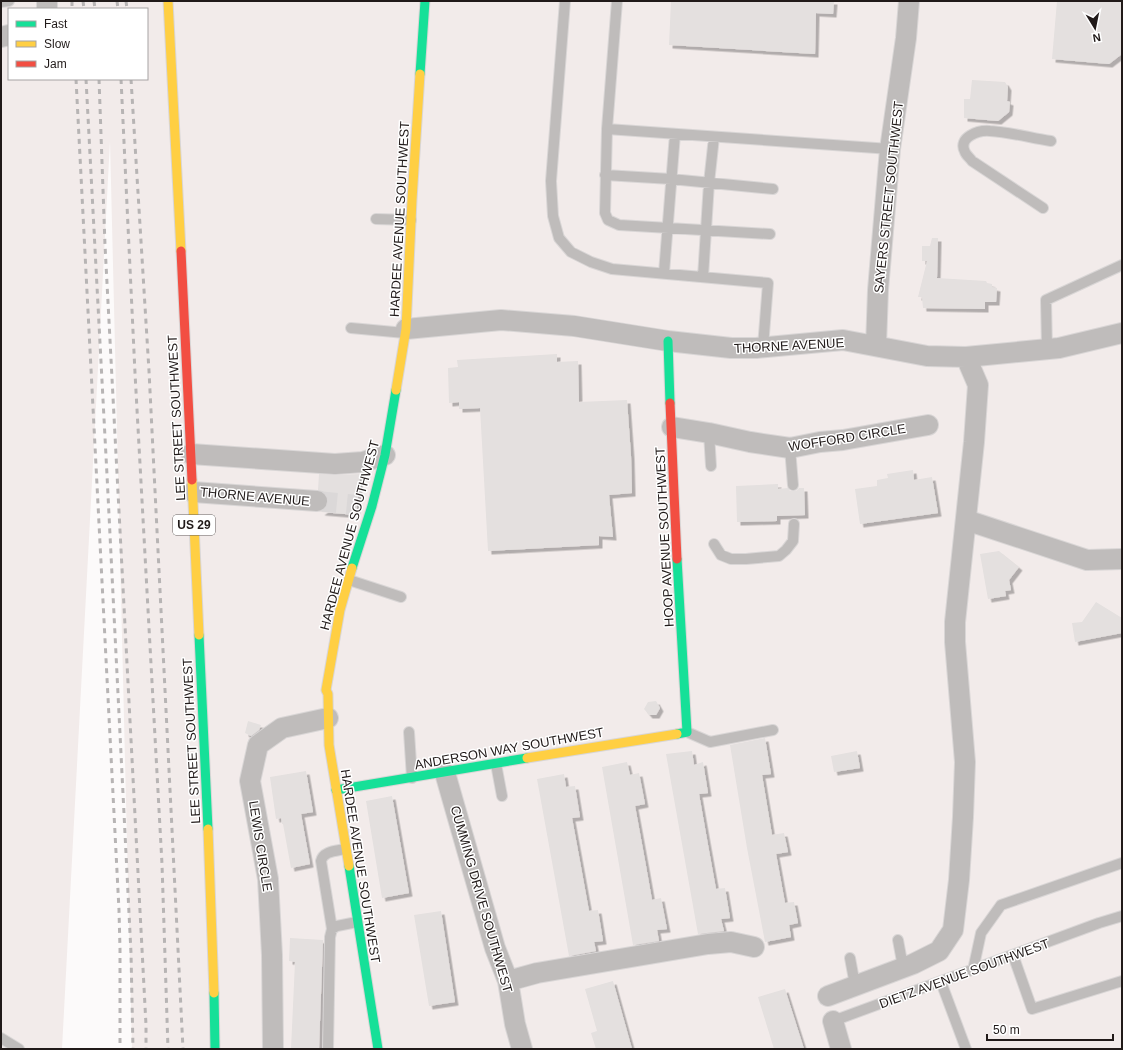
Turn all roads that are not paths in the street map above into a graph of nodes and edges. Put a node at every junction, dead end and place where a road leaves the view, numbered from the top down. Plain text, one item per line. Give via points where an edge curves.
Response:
1 (10, 1) edge
2 (168, 1) edge
3 (425, 1) edge
4 (565, 1) edge
5 (617, 1) edge
6 (909, 1) edge
7 (1, 2) edge
8 (607, 129) junction
9 (674, 134) junction
10 (714, 137) junction
11 (1051, 141) dead end
12 (890, 149) junction
13 (606, 175) junction
14 (671, 179) junction
15 (709, 183) junction
16 (773, 189) dead end
17 (1043, 208) dead end
18 (376, 219) dead end
19 (411, 220) junction
20 (668, 228) junction
21 (706, 230) junction
22 (770, 234) dead end
23 (1122, 265) edge
24 (664, 273) junction
25 (703, 277) junction
26 (351, 328) dead end
27 (406, 331) junction
28 (1122, 333) edge
29 (668, 341) junction
30 (876, 346) junction
31 (763, 347) junction
32 (1047, 349) junction
33 (966, 357) junction
34 (928, 425) dead end
35 (672, 427) junction
36 (709, 433) junction
37 (790, 448) junction
38 (191, 454) junction
39 (385, 455) junction
40 (711, 466) dead end
41 (793, 485) dead end
42 (193, 492) junction
43 (317, 501) tunnel mouth
44 (966, 520) junction
45 (794, 524) dead end
46 (714, 544) dead end
47 (1122, 559) edge
48 (349, 580) junction
49 (401, 597) dead end
50 (328, 718) junction
51 (773, 730) dead end
52 (409, 732) dead end
53 (687, 732) junction
54 (496, 764) junction
55 (445, 773) junction
56 (412, 778) junction
57 (336, 790) junction
58 (502, 796) dead end
59 (345, 849) junction
60 (1122, 863) edge
61 (1122, 916) edge
62 (357, 922) junction
63 (332, 928) junction
64 (898, 940) dead end
65 (754, 946) dead end
66 (1013, 955) junction
67 (850, 958) dead end
68 (904, 967) junction
69 (973, 970) junction
70 (508, 981) junction
71 (1122, 981) edge
72 (941, 982) junction
73 (856, 985) junction
74 (828, 996) dead end
75 (833, 1021) joint
76 (1, 1038) edge
77 (19, 1049) edge
78 (214, 1049) edge
79 (273, 1049) edge
80 (328, 1049) edge
81 (378, 1049) edge
82 (522, 1049) edge
83 (841, 1049) edge
84 (966, 1049) edge

1 - 7 lane
2 - 38 street, LEE STREET SOUTHWEST / US 29
3 - 19 street, HARDEE AVENUE SOUTHWEST
4 - 24 lane via 551,181 553,216 559,238 571,252 612,269
5 - 8 lane
6 - 12 street, SAYERS STREET SOUTHWEST
8 - 9 lane
8 - 13 lane
9 - 10 lane
9 - 14 lane
10 - 12 lane
10 - 15 lane
11 - 17 lane via 989,130 975,132 964,142 964,151 972,162
12 - 30 street, SAYERS STREET SOUTHWEST
13 - 14 lane
13 - 20 lane via 605,213 608,220 618,225
14 - 15 lane
14 - 20 lane
15 - 16 lane
15 - 21 lane
18 - 19 lane
19 - 27 street, HARDEE AVENUE SOUTHWEST
20 - 21 lane
20 - 24 lane
21 - 22 lane
21 - 25 lane
23 - 32 lane via 1046,300
24 - 25 lane
25 - 31 lane via 768,283
26 - 27 lane
27 - 29 street, THORNE AVENUE via 501,320 574,326
27 - 39 street, HARDEE AVENUE SOUTHWEST
28 - 32 street, THORNE AVENUE
29 - 31 street, THORNE AVENUE via 731,348
29 - 35 street, HOOP AVENUE SOUTHWEST
30 - 31 street, THORNE AVENUE via 843,340
30 - 33 street, THORNE AVENUE via 927,356
32 - 33 street, THORNE AVENUE
33 - 44 street via 978,385
34 - 37 street, WOFFORD CIRCLE
35 - 36 street, WOFFORD CIRCLE
35 - 53 street, HOOP AVENUE SOUTHWEST
36 - 37 street, WOFFORD CIRCLE
36 - 40 lane
37 - 41 lane
38 - 39 street via 335,464 363,462
38 - 42 street, LEE STREET SOUTHWEST / US 29
39 - 48 street, HARDEE AVENUE SOUTHWEST via 365,505
42 - 43 street, THORNE AVENUE
42 - 78 street, LEE STREET SOUTHWEST / US 29 via 214,972
44 - 47 street via 1087,560
44 - 68 street via 955,622 965,762 963,825 953,930 939,950
45 - 46 lane via 793,541 779,556 731,559 721,555
48 - 49 lane
48 - 50 street, HARDEE AVENUE SOUTHWEST via 340,610 326,690
50 - 57 street, HARDEE AVENUE SOUTHWEST
50 - 79 street, LEWIS CIRCLE via 282,728 258,745 250,781 268,879
51 - 53 lane via 710,742
52 - 56 lane
53 - 54 street, ANDERSON WAY SOUTHWEST
54 - 55 street, ANDERSON WAY SOUTHWEST
54 - 58 lane
55 - 56 street, ANDERSON WAY SOUTHWEST
55 - 70 street, CUMMING DRIVE SOUTHWEST via 495,948
56 - 57 street, ANDERSON WAY SOUTHWEST
57 - 59 street, HARDEE AVENUE SOUTHWEST
59 - 62 street, HARDEE AVENUE SOUTHWEST
59 - 63 lane via 324,854 321,861
60 - 69 lane via 1001,905 981,933
61 - 66 lane, DIETZ AVENUE SOUTHWEST
62 - 63 lane
62 - 81 street, HARDEE AVENUE SOUTHWEST
63 - 80 lane
64 - 68 lane
65 - 70 street via 731,942 708,944 537,973
66 - 69 lane, DIETZ AVENUE SOUTHWEST
66 - 71 lane via 1032,1009
67 - 73 lane
68 - 73 street
69 - 72 lane, DIETZ AVENUE SOUTHWEST
70 - 82 street, CUMMING DRIVE SOUTHWEST
72 - 75 lane, DIETZ AVENUE SOUTHWEST
72 - 84 lane
73 - 74 street
75 - 83 street, DIETZ AVENUE SOUTHWEST
76 - 77 lane

